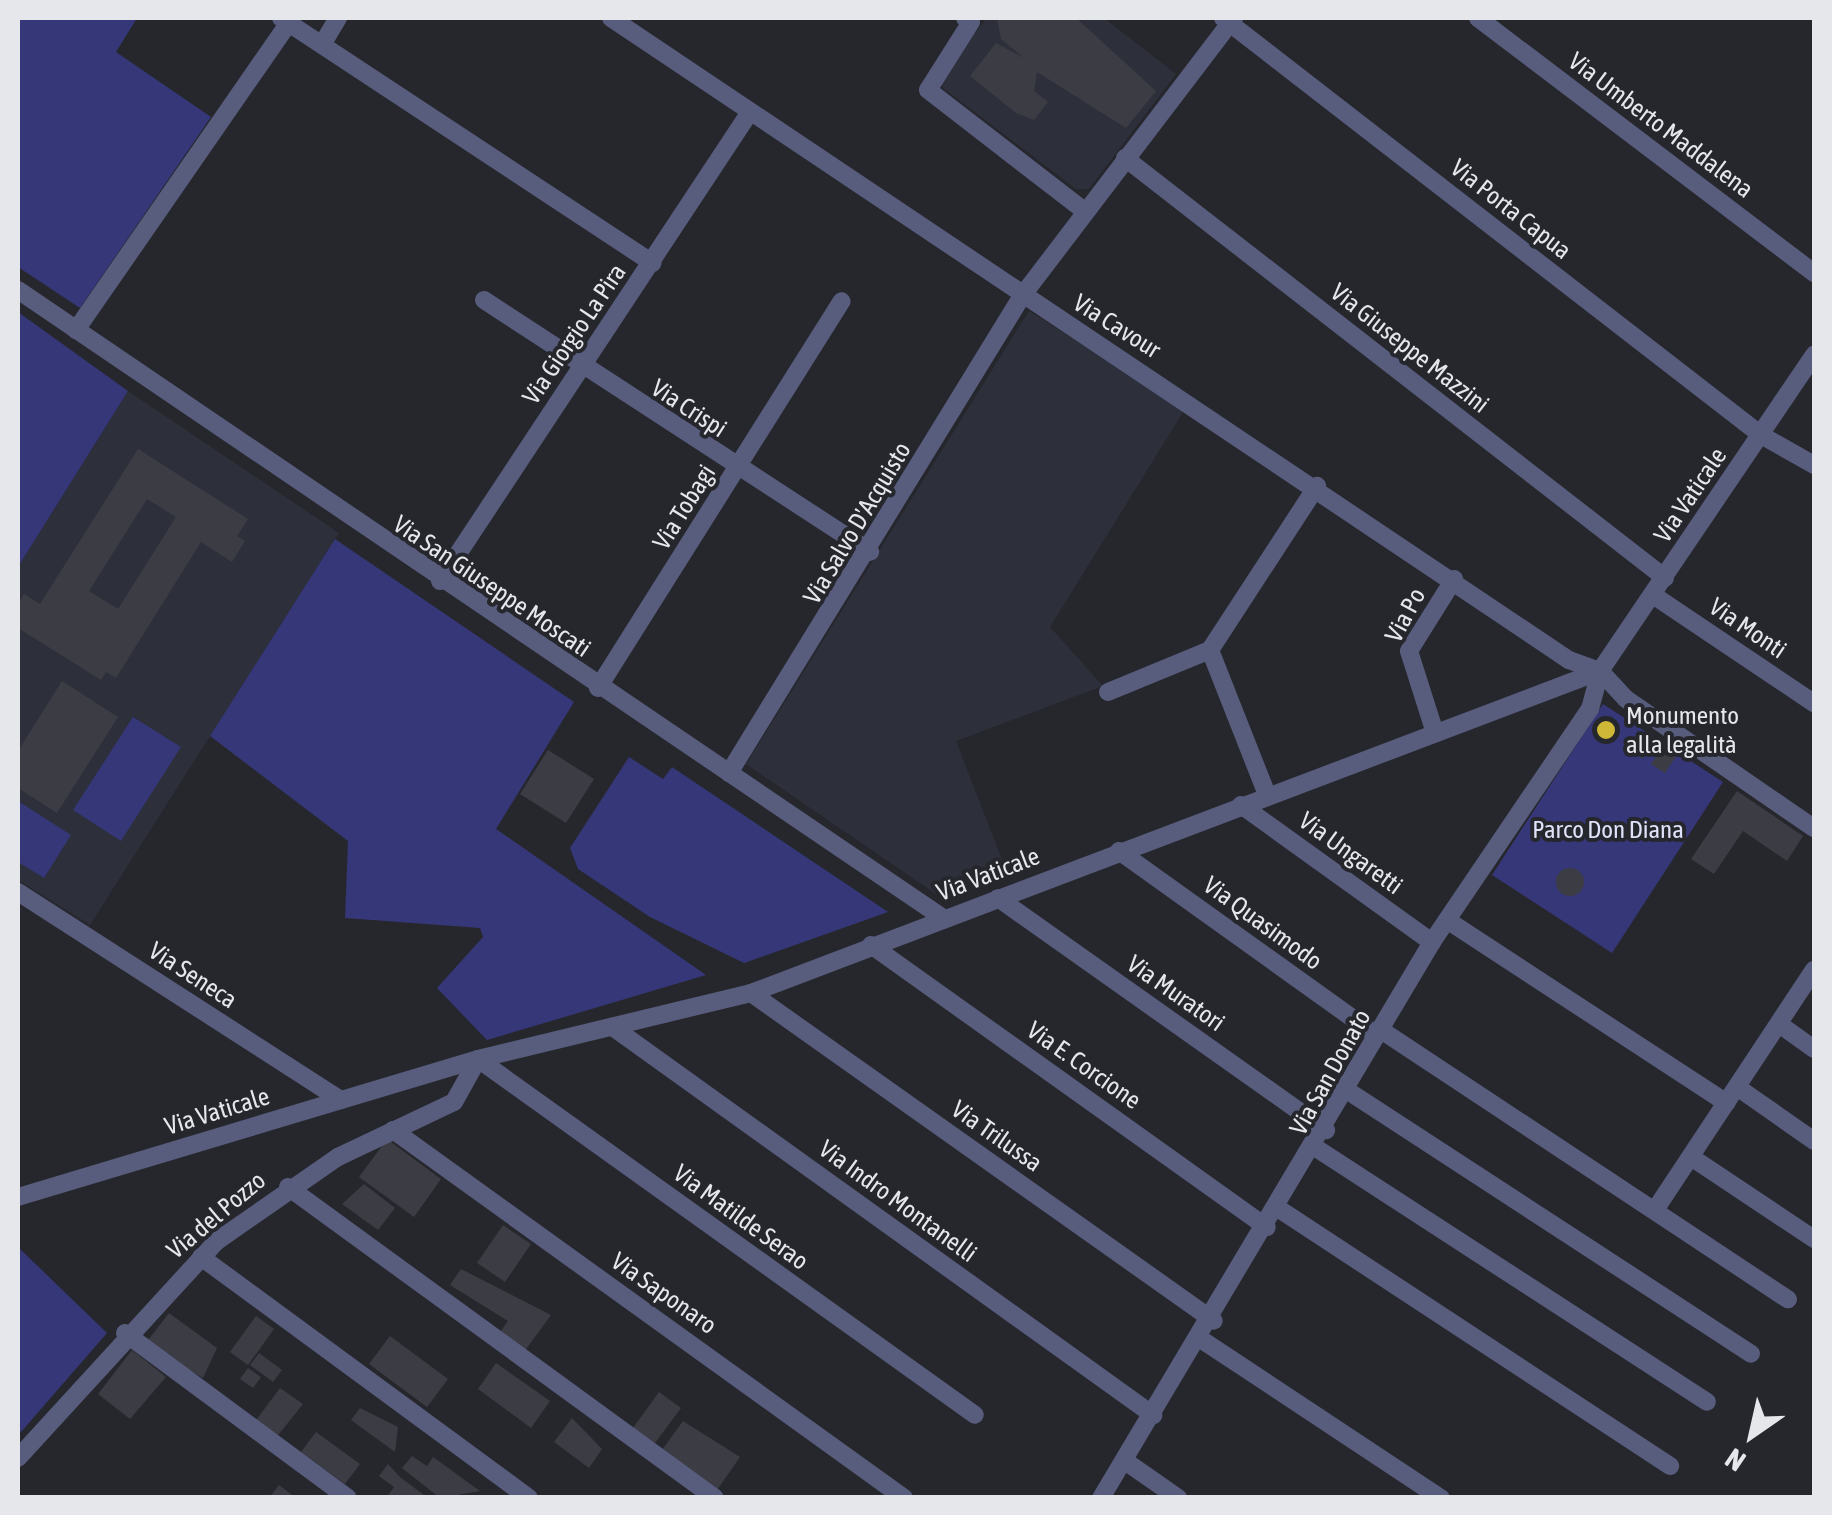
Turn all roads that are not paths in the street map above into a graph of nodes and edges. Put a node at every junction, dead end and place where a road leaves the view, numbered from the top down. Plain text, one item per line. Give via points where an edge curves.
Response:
1 (338, 18) edge
2 (610, 18) edge
3 (965, 18) edge
4 (1478, 18) edge
5 (1229, 19) edge
6 (285, 20) edge
7 (323, 43) junction
8 (748, 115) junction
9 (1125, 158) junction
10 (1082, 210) junction
11 (652, 263) junction
12 (1814, 273) edge
13 (18, 290) edge
14 (1022, 296) junction
15 (484, 300) dead end
16 (842, 301) dead end
17 (76, 330) junction
18 (1814, 355) edge
19 (581, 367) junction
20 (1761, 435) junction
21 (1814, 465) edge
22 (737, 470) junction
23 (1317, 486) junction
24 (870, 552) junction
25 (1665, 578) junction
26 (1454, 579) junction
27 (440, 581) junction
28 (1653, 595) junction
29 (1210, 650) junction
30 (1600, 671) junction
31 (598, 688) junction
32 (1108, 692) dead end
33 (1814, 704) edge
34 (1435, 733) junction
35 (729, 774) junction
36 (1267, 795) junction
37 (1241, 804) junction
38 (1814, 828) edge
39 (1119, 851) junction
40 (18, 892) edge
41 (998, 898) junction
42 (943, 918) junction
43 (1448, 920) junction
44 (1432, 942) junction
45 (871, 945) junction
46 (1814, 970) edge
47 (751, 992) junction
48 (1779, 1024) junction
49 (614, 1028) junction
50 (1379, 1033) junction
51 (1814, 1049) edge
52 (478, 1059) junction
53 (1348, 1091) junction
54 (1732, 1095) junction
55 (341, 1100) junction
56 (393, 1130) junction
57 (1326, 1130) junction
58 (1814, 1142) edge
59 (1316, 1148) junction
60 (1691, 1156) junction
61 (288, 1187) junction
62 (18, 1197) edge
63 (1280, 1209) junction
64 (1655, 1210) junction
65 (1267, 1227) junction
66 (1814, 1238) edge
67 (201, 1257) junction
68 (1788, 1299) dead end
69 (1214, 1321) junction
70 (125, 1333) junction
71 (1202, 1340) junction
72 (1752, 1354) dead end
73 (1707, 1402) dead end
74 (975, 1415) dead end
75 (1153, 1415) junction
76 (18, 1458) edge
77 (1125, 1461) junction
78 (1670, 1466) dead end
79 (348, 1498) edge
80 (529, 1498) edge
81 (715, 1498) edge
82 (904, 1498) edge
83 (1101, 1498) edge
84 (1178, 1498) edge
85 (1441, 1498) edge

1 - 7 street
2 - 8 street, Via Cavour
3 - 10 street via 971,22 928,90
4 - 12 street, Via Umberto Maddalena
5 - 9 street, Via Salvo D'Acquisto
5 - 20 street, Via Porta Capua
6 - 7 street
6 - 17 street
7 - 11 street
8 - 11 street, Via Giorgio La Pira
8 - 14 street, Via Cavour
9 - 10 street, Via Salvo D'Acquisto
9 - 25 street, Via Giuseppe Mazzini
10 - 14 street, Via Salvo D'Acquisto
11 - 19 street, Via Giorgio La Pira
13 - 17 street, Via San Giuseppe Moscati
14 - 23 street, Via Cavour
14 - 24 street, Via Salvo D'Acquisto
15 - 19 street, Via Crispi
16 - 22 street, Via Tobagi
17 - 27 street, Via San Giuseppe Moscati
18 - 20 street, Via Vaticale
19 - 22 street, Via Crispi
19 - 27 street, Via Giorgio La Pira
20 - 21 street, Via Porta Capua
20 - 25 street, Via Vaticale
22 - 24 street, Via Crispi
22 - 31 street, Via Tobagi
23 - 26 street, Via Cavour
23 - 29 street
24 - 35 street, Via Salvo D'Acquisto
25 - 28 street, Via Vaticale
26 - 30 street, Via Cavour via 1569,660
26 - 34 street, Via Po via 1409,651
27 - 31 street, Via San Giuseppe Moscati
28 - 30 street, Via Vaticale
28 - 33 street, Via Monti
29 - 32 street
29 - 36 street
30 - 34 street, Via Vaticale
30 - 38 street, Via Cavour via 1626,698
30 - 43 street, Via San Donato via 1590,708
31 - 35 street, Via San Giuseppe Moscati
34 - 36 street, Via Vaticale
35 - 42 street, Via San Giuseppe Moscati
36 - 37 street, Via Vaticale
37 - 39 street, Via Vaticale
37 - 44 street, Via Ungaretti
39 - 41 street, Via Vaticale
39 - 50 street, Via Quasimodo
40 - 55 street, Via Seneca
41 - 42 street, Via Vaticale
41 - 57 street, Via Muratori
42 - 45 street, Via Vaticale
43 - 44 street, Via San Donato
43 - 54 street
44 - 50 street, Via San Donato
45 - 47 street, Via Vaticale
45 - 65 street, Via E. Corcione
46 - 48 street
47 - 49 street, Via Vaticale
47 - 69 street, Via Trilussa
48 - 51 street
48 - 54 street
49 - 52 street, Via Vaticale
49 - 75 street, Via Indro Montanelli
50 - 53 street, Via San Donato
50 - 64 street, Via Quasimodo
52 - 55 street, Via Vaticale
52 - 56 street, Via del Pozzo via 454,1102
52 - 74 street, Via Matilde Serao
53 - 57 street, Via San Donato
53 - 72 street
54 - 58 street
54 - 60 street
55 - 62 street, Via Vaticale
56 - 61 street, Via del Pozzo
56 - 82 street, Via Saponaro
57 - 59 street, Via San Donato
59 - 63 street, Via San Donato
59 - 73 street
60 - 64 street
60 - 66 street
61 - 67 street, Via del Pozzo
61 - 81 street
63 - 65 street, Via San Donato
63 - 78 street
64 - 68 street, Via Quasimodo
65 - 69 street, Via San Donato
67 - 70 street, Via del Pozzo
67 - 80 street
69 - 71 street, Via San Donato
70 - 76 street, Via del Pozzo
70 - 79 street
71 - 75 street, Via San Donato
71 - 85 street
75 - 77 street, Via San Donato
77 - 83 street, Via San Donato
77 - 84 street

